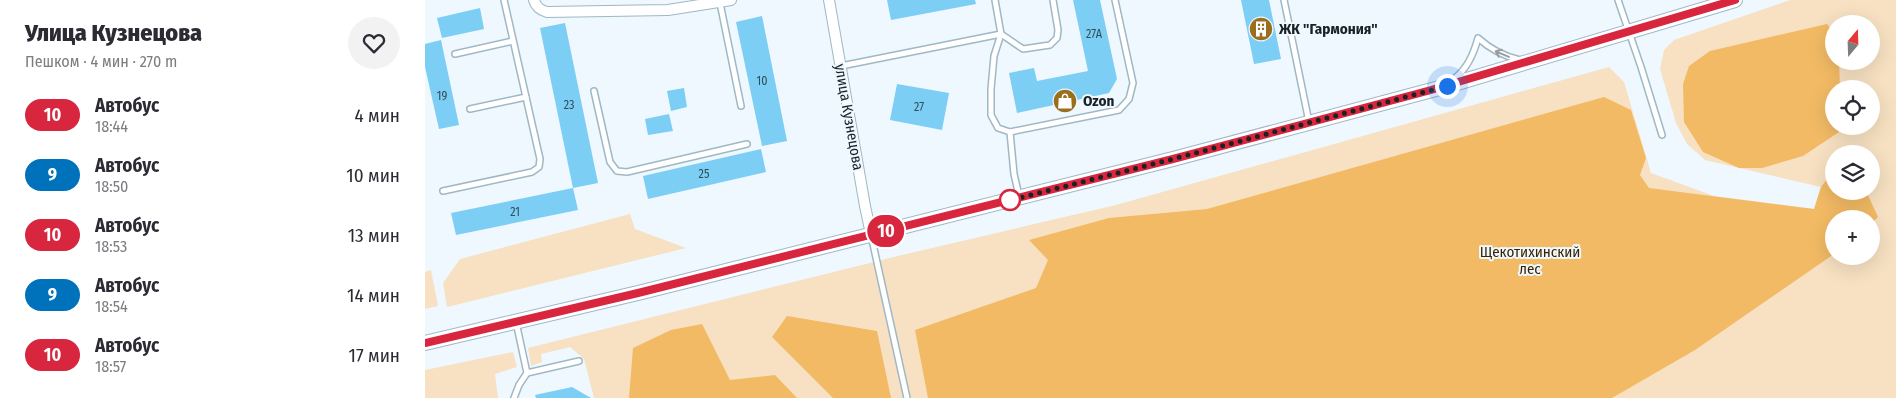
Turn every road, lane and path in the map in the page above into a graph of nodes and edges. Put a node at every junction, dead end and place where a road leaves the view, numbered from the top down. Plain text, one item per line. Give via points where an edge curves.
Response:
1 (504, 0) edge
2 (534, 0) edge
3 (731, 0) edge
4 (829, 0) edge
5 (995, 0) edge
6 (1053, 0) edge
7 (1115, 0) edge
8 (1283, 0) edge
9 (1618, 0) edge
10 (1730, 1) edge
11 (720, 3) junction
12 (1628, 32) junction
13 (1001, 34) junction
14 (513, 41) junction
15 (455, 54) dead end
16 (1531, 62) junction
17 (840, 66) junction
18 (1447, 86) junction
19 (594, 92) dead end
20 (526, 97) junction
21 (741, 106) dead end
22 (470, 109) dead end
23 (1309, 123) junction
24 (1010, 132) junction
25 (1662, 135) dead end
26 (747, 144) dead end
27 (443, 191) dead end
28 (1020, 198) junction
29 (871, 234) junction
30 (516, 322) junction
31 (425, 342) edge
32 (579, 361) dead end
33 (527, 373) junction
34 (514, 398) edge
35 (907, 398) edge

1 - 14 lane
2 - 11 street via 541,10 547,12 668,10
3 - 11 street
4 - 17 street, улица Кузнецова
5 - 13 lane
6 - 13 lane via 1058,30 1057,38 1049,45 1023,49
7 - 24 lane via 1133,83 1129,99 1119,110
8 - 23 lane
9 - 12 lane
10 - 12 main road
11 - 21 lane
12 - 16 main road
12 - 25 lane
13 - 17 lane
13 - 24 lane via 994,56 991,115 997,128
14 - 15 lane
14 - 20 lane
16 - 18 main road
16 -> 18 lane via 1501,54 1477,38 1469,62
17 - 29 street, улица Кузнецова
18 - 23 main road
19 - 26 lane via 610,162 617,171 627,172
20 - 22 lane
20 - 27 lane via 541,159 539,167 532,172
23 - 28 main road
24 - 28 lane
28 - 29 main road
29 - 30 main road
29 - 35 lane
30 - 31 main road
30 - 33 lane
32 - 33 lane
33 - 34 lane

